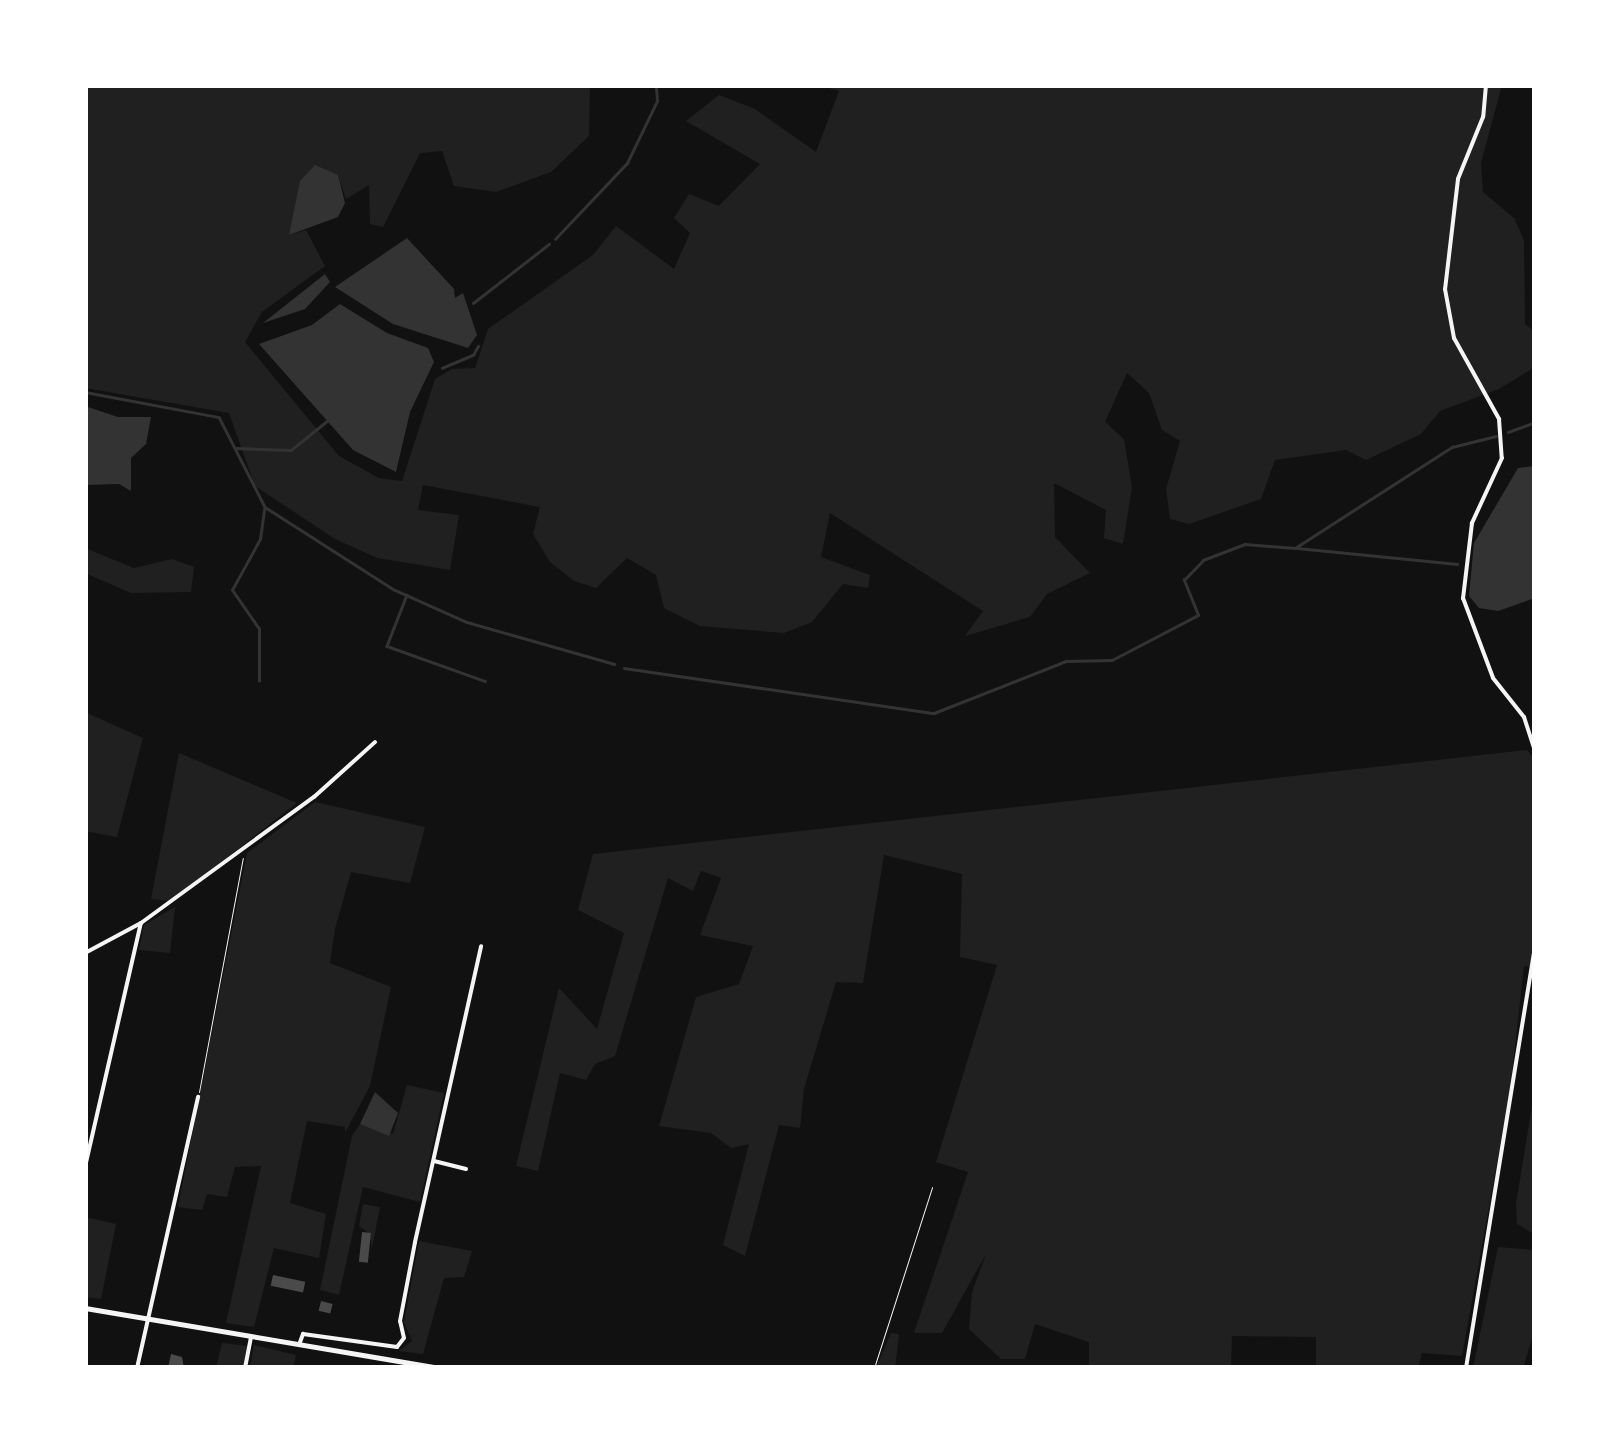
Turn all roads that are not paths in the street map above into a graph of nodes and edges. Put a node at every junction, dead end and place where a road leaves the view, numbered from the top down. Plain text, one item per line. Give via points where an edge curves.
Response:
1 (1486, 85) edge
2 (376, 742) dead end
3 (1535, 750) edge
4 (141, 922) junction
5 (481, 946) dead end
6 (1535, 946) edge
7 (85, 953) edge
8 (198, 1097) road end
9 (434, 1162) junction
10 (85, 1167) edge
11 (466, 1169) dead end
12 (932, 1187) dead end
13 (85, 1308) edge
14 (150, 1319) junction
15 (251, 1336) junction
16 (298, 1345) junction
17 (419, 1366) edge
18 (137, 1368) edge
19 (245, 1368) edge
20 (441, 1368) edge
21 (874, 1368) edge
22 (1466, 1368) edge

1 - 3 street via 1483,116 1458,179 1444,289 1454,338 1499,419 1502,458 1472,523 1463,598 1493,678 1524,716
2 - 4 street
4 - 7 street
4 - 10 street
5 - 9 street
6 - 22 street
8 - 14 street
9 - 11 street
9 - 16 street via 397,1347 309,1334
12 - 21 lane
13 - 14 main road
14 - 15 main road
14 - 18 street
15 - 16 main road
15 - 19 street
16 - 17 main road
17 - 20 main road

